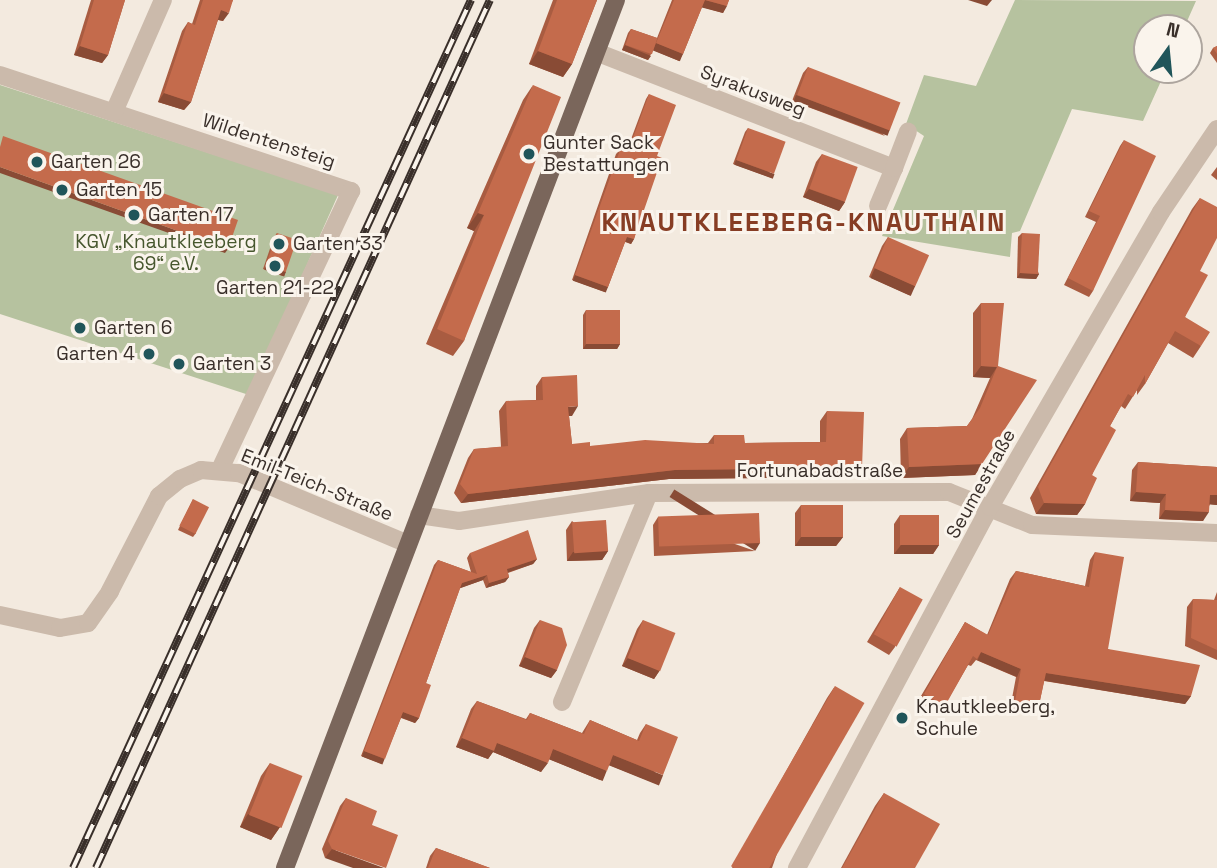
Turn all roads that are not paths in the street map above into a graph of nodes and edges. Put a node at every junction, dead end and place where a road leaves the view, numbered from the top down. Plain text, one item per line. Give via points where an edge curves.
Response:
1 (163, 0) edge
2 (616, 0) edge
3 (596, 52) junction
4 (0, 75) edge
5 (114, 112) junction
6 (1217, 129) edge
7 (908, 132) dead end
8 (894, 168) junction
9 (878, 206) dead end
10 (220, 469) junction
11 (649, 493) junction
12 (990, 508) junction
13 (419, 514) junction
14 (1217, 533) edge
15 (408, 544) junction
16 (0, 615) edge
17 (562, 702) dead end
18 (285, 868) edge
19 (797, 868) edge

1 - 5 street
2 - 3 main road
3 - 8 street, Syrakusweg
3 - 13 main road
4 - 5 street, Wildentensteig
5 - 10 street, Wildentensteig via 351,191
6 - 12 street, Seumestraße via 1161,212
7 - 8 street
8 - 9 street
10 - 15 street, Emil-Teich-Straße
10 - 16 street, Emil-Teich-Straße via 201,470 180,479 159,496 110,591 88,623 60,628
11 - 12 street, Fortunabadstraße via 949,492
11 - 13 street, Fortunabadstraße via 459,521
11 - 17 street
12 - 14 street, Fortunabadstraße via 1032,525
12 - 19 street, Seumestraße
13 - 15 main road
15 - 18 main road

